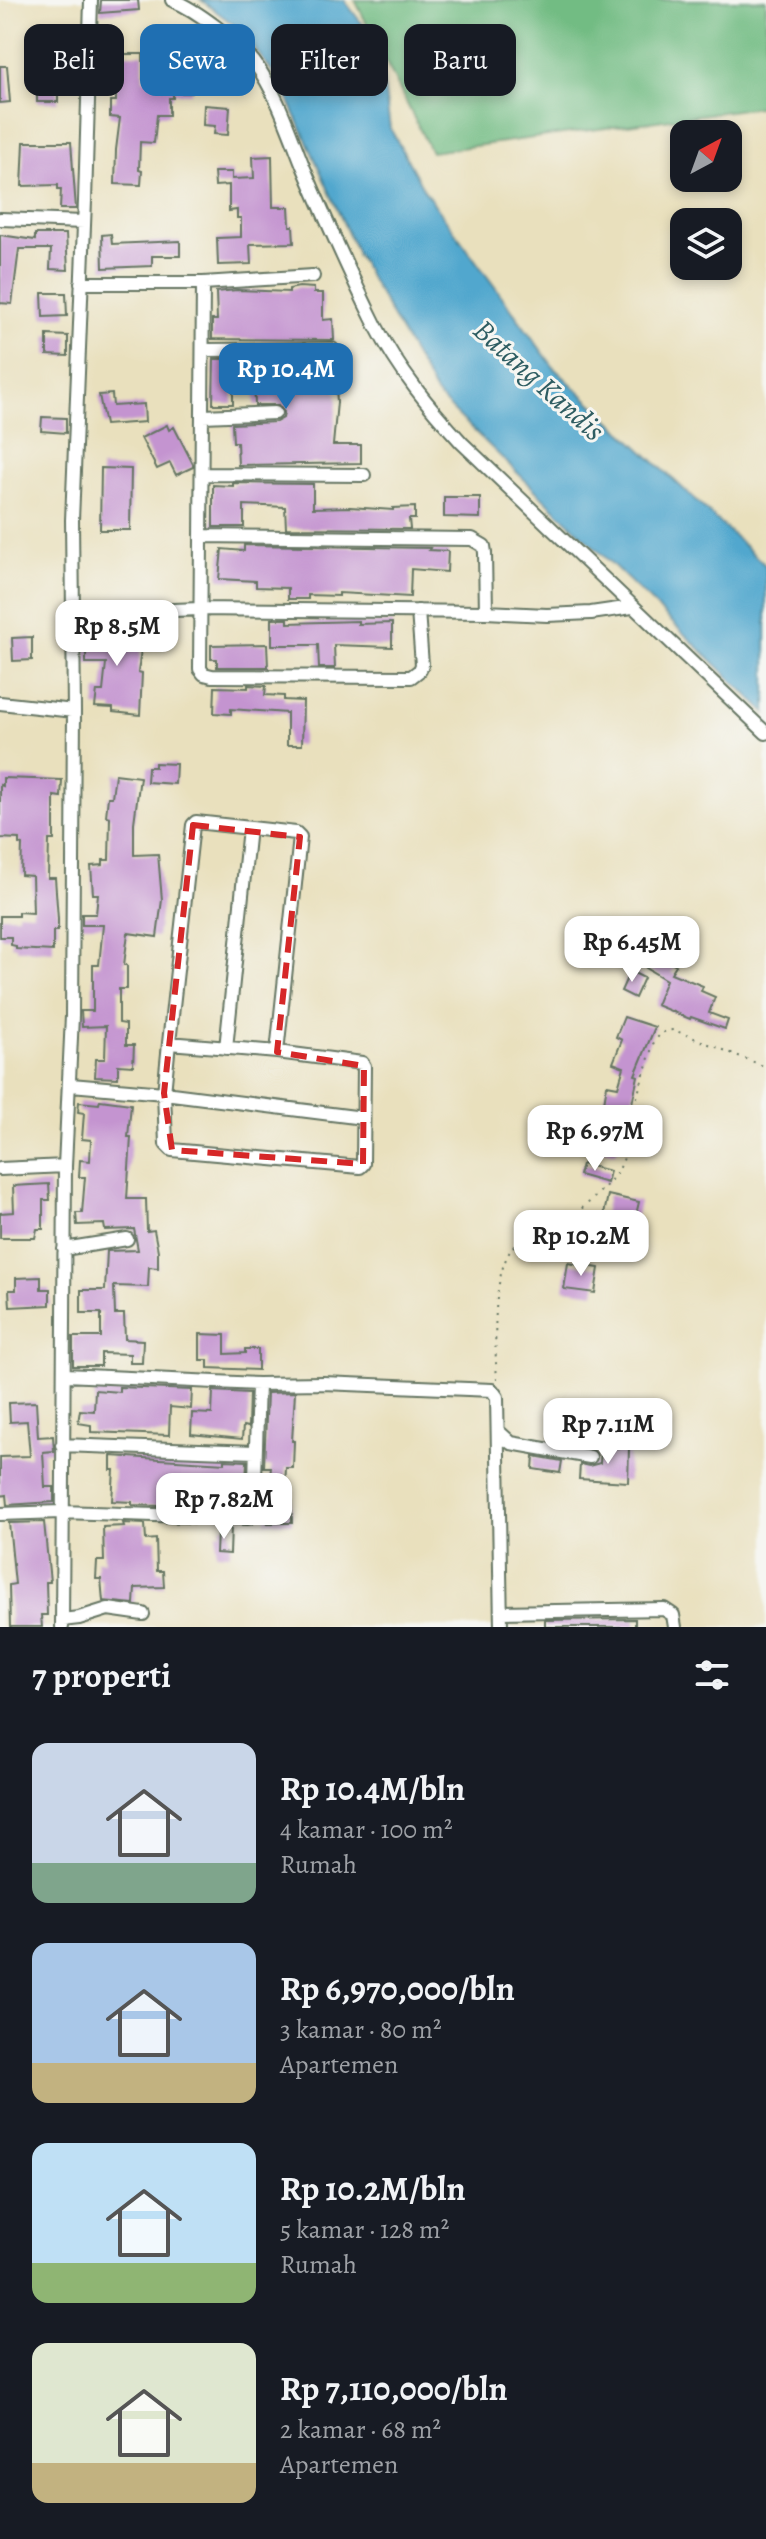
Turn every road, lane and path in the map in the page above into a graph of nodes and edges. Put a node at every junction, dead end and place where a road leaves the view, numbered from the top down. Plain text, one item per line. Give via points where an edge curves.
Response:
1 (91, 0) edge
2 (172, 0) edge
3 (0, 219) edge
4 (84, 222) junction
5 (313, 276) dead end
6 (81, 283) junction
7 (203, 283) junction
8 (332, 349) dead end
9 (204, 350) junction
10 (275, 413) dead end
11 (203, 416) junction
12 (202, 474) junction
13 (364, 475) dead end
14 (201, 536) junction
15 (632, 607) junction
16 (199, 609) junction
17 (418, 611) junction
18 (486, 612) junction
19 (73, 614) junction
20 (0, 703) edge
21 (74, 711) junction
22 (766, 733) edge
23 (249, 828) junction
24 (169, 1043) junction
25 (226, 1048) junction
26 (277, 1052) junction
27 (766, 1067) edge
28 (71, 1085) junction
29 (164, 1093) junction
30 (363, 1118) junction
31 (65, 1166) junction
32 (0, 1169) edge
33 (127, 1239) dead end
34 (64, 1249) junction
35 (65, 1375) junction
36 (258, 1384) junction
37 (497, 1397) junction
38 (498, 1431) junction
39 (62, 1445) junction
40 (255, 1452) junction
41 (590, 1457) dead end
42 (61, 1512) junction
43 (0, 1514) edge
44 (501, 1612) junction
45 (143, 1614) dead end
46 (62, 1623) edge
47 (501, 1627) edge
48 (675, 1627) edge

1 - 4 street
2 - 15 street via 253,61 273,94 336,245 412,386 462,443
3 - 4 street
4 - 6 street
5 - 7 street
6 - 7 street
6 - 19 street
7 - 9 street
8 - 9 street
9 - 11 street
10 - 11 street
11 - 12 street
12 - 13 street
12 - 14 street
14 - 16 street
14 - 18 street via 472,539 485,553
15 - 18 street via 571,615
15 - 22 street
16 - 17 street
16 - 17 street via 198,662 204,674 378,678 411,677 420,670
16 - 19 street
17 - 18 street
19 - 21 street
20 - 21 street
21 - 28 street
23 - 24 street via 193,825
23 - 25 street
23 - 26 street via 300,837
24 - 25 street
24 - 29 street
25 - 26 street
26 - 30 street via 362,1063
27 - 37 path via 674,1030 660,1033 618,1169 568,1217 548,1232 518,1242 509,1254 494,1333
28 - 29 street
28 - 31 street
29 - 30 street
29 - 30 street via 166,1144 172,1150 360,1167
31 - 32 street
31 - 34 street
33 - 34 street
34 - 35 street
35 - 36 street
35 - 39 street
36 - 37 street via 488,1388
36 - 40 street
37 - 38 street
38 - 41 street via 511,1443
38 - 44 street
39 - 40 street
39 - 42 street
40 - 42 street via 254,1510 248,1518
42 - 43 street
42 - 46 street
44 - 47 street
44 - 48 street via 664,1609 673,1615
45 - 46 street via 108,1609

